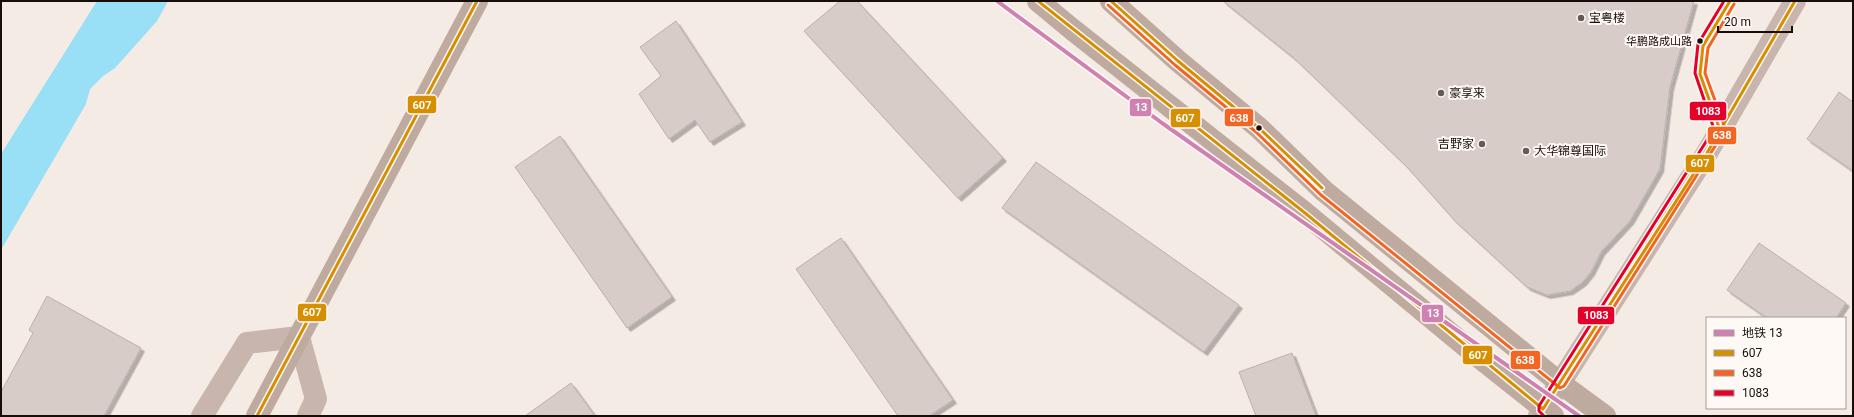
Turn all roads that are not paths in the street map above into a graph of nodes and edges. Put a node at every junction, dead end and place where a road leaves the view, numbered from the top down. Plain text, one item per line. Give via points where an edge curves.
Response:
1 (477, 1) edge
2 (1038, 1) edge
3 (1111, 1) edge
4 (1730, 1) edge
5 (1795, 1) edge
6 (1720, 130) junction
7 (299, 337) junction
8 (1560, 383) junction
9 (1545, 414) edge
10 (202, 416) edge
11 (258, 416) edge
12 (308, 416) edge
13 (1604, 416) edge

1 - 7 main road
2 - 9 main road via 1306,213
3 - 8 main road via 1259,128 1324,191
4 - 6 lane via 1703,46 1700,74
5 - 6 street
6 - 8 street
7 - 10 street via 247,343
7 - 11 main road
7 - 12 street via 316,399
8 - 9 street
8 - 13 main road

